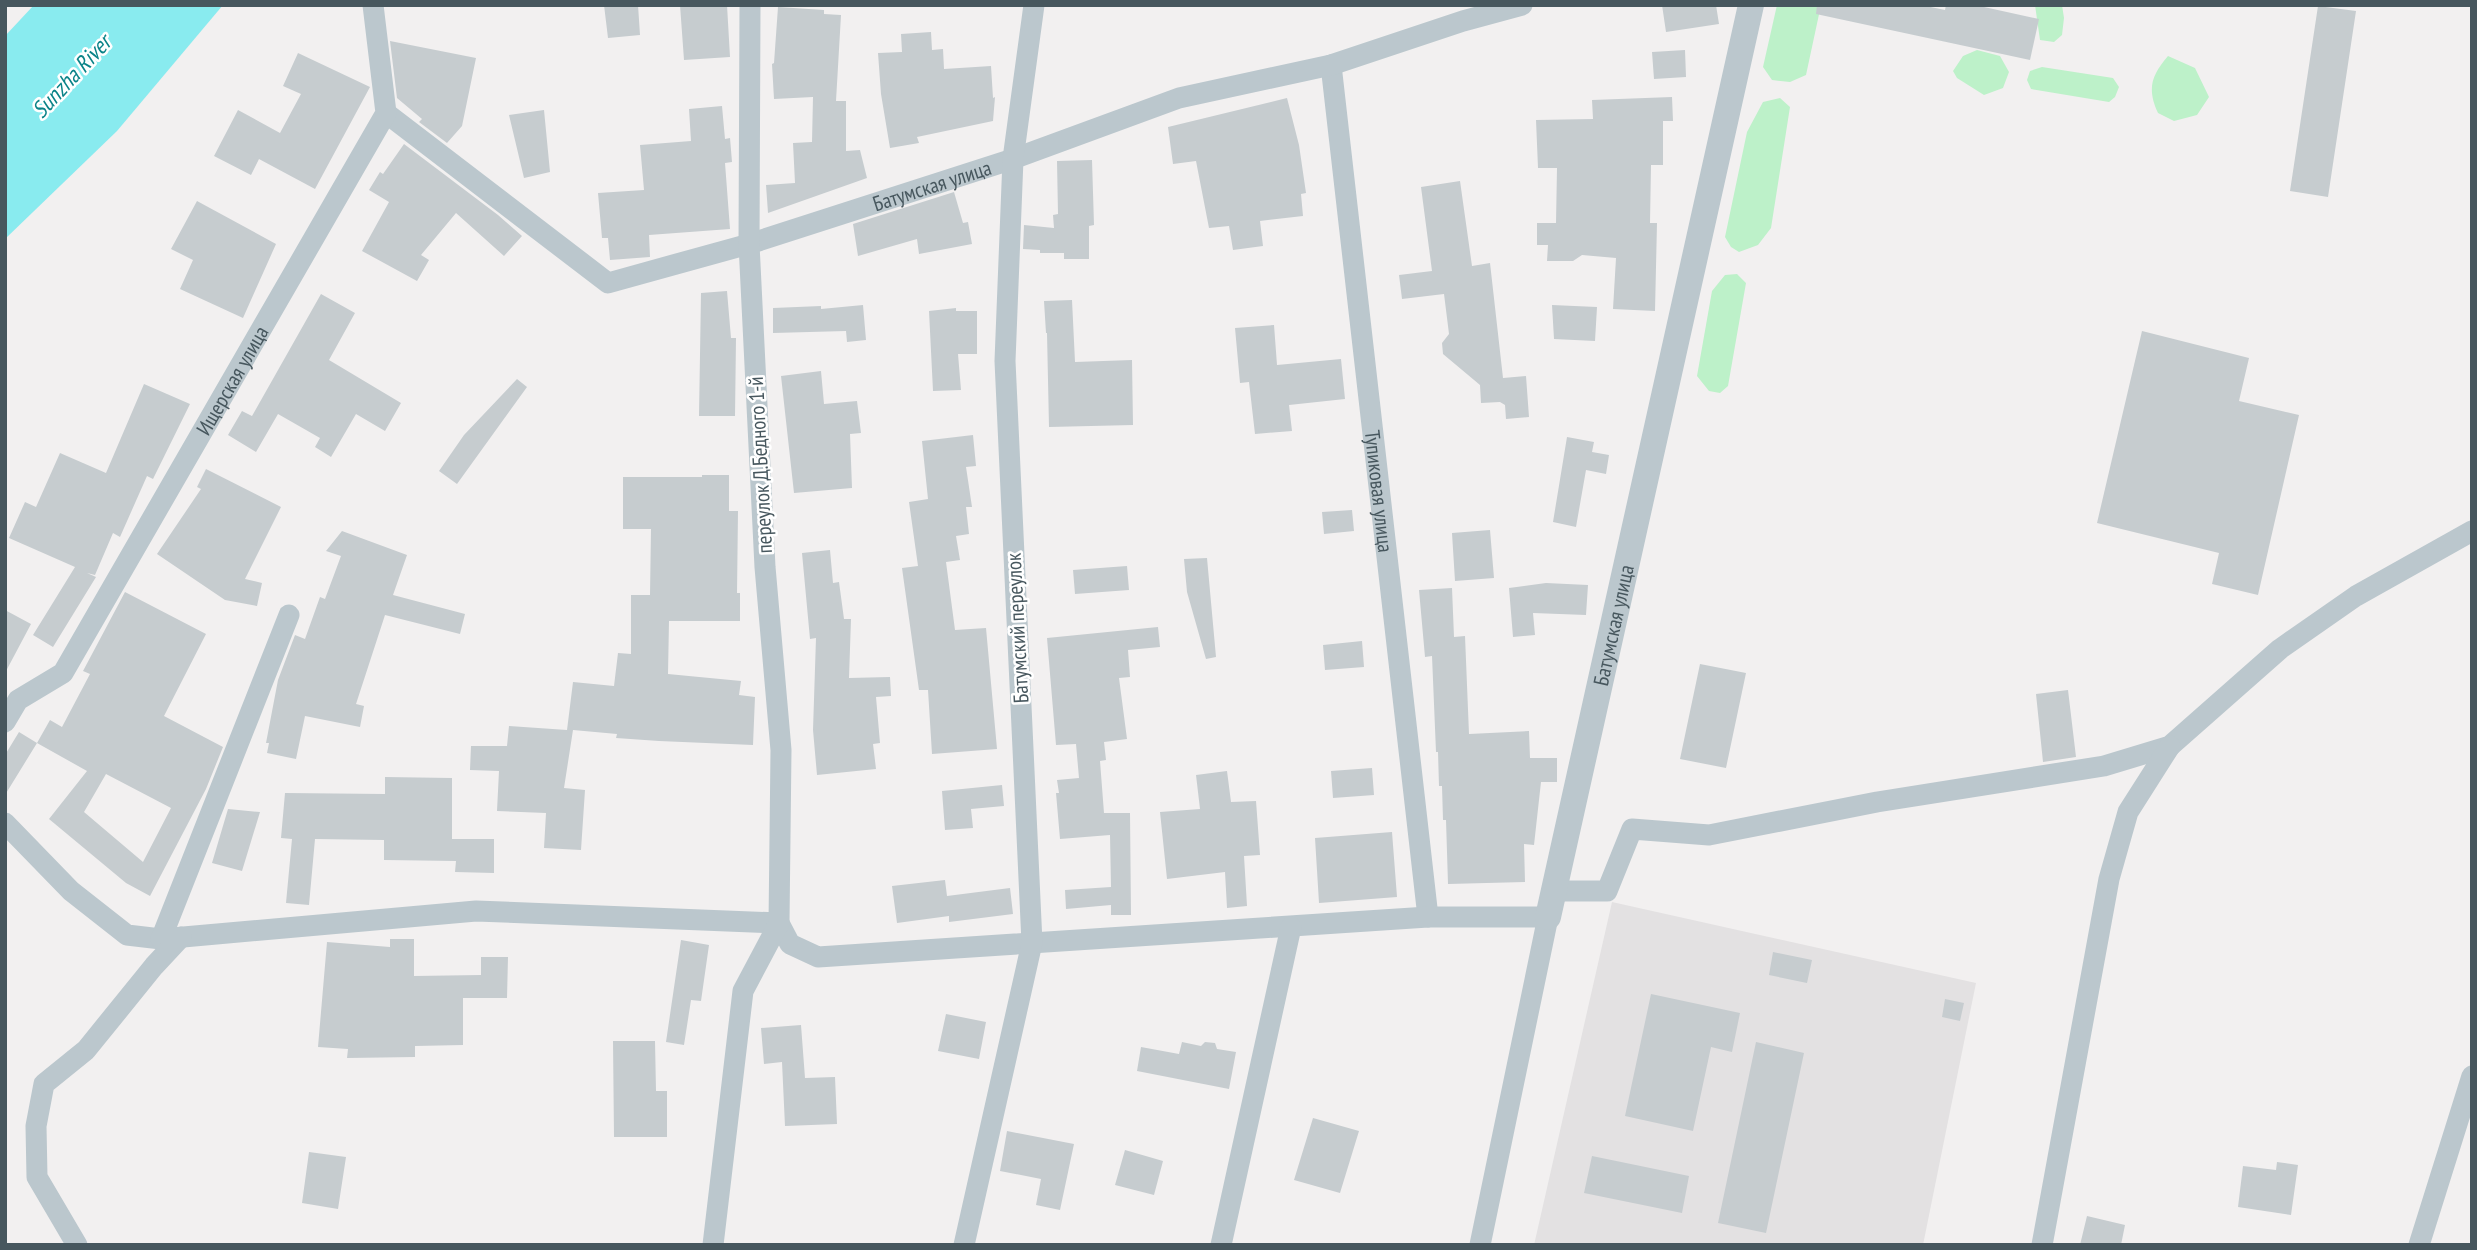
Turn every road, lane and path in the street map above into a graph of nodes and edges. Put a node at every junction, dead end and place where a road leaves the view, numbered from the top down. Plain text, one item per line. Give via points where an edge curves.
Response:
1 (373, 5) edge
2 (750, 5) edge
3 (1034, 5) edge
4 (1522, 5) edge
5 (1751, 5) edge
6 (1461, 13) edge
7 (1331, 65) junction
8 (386, 113) junction
9 (1013, 159) junction
10 (749, 244) junction
11 (2472, 531) edge
12 (289, 615) dead end
13 (5, 722) edge
14 (2170, 746) junction
15 (5, 823) edge
16 (1554, 891) junction
17 (1428, 917) junction
18 (1548, 917) junction
19 (779, 923) junction
20 (1291, 927) junction
21 (171, 938) junction
22 (1032, 943) junction
23 (2472, 1076) edge
24 (77, 1245) edge
25 (713, 1245) edge
26 (964, 1245) edge
27 (1222, 1245) edge
28 (1480, 1245) edge
29 (2042, 1245) edge
30 (2419, 1245) edge

1 - 8 street
2 - 10 street, переулок Д.Бедного 1-й
3 - 9 street, Батумский переулок
4 - 6 street, Батумская улица
5 - 16 street, Батумская улица
6 - 7 street, Батумская улица
7 - 9 street, Батумская улица via 1179,99
7 - 17 street, Тупиковая улица
8 - 10 street, Батумская улица via 608,283
8 - 13 street, Ищерская улица via 63,673 18,700
9 - 10 street, Батумская улица
9 - 22 street, Батумский переулок via 1005,361
10 - 19 street, переулок Д.Бедного 1-й via 765,567 781,750
11 - 14 street via 2356,596 2280,649
12 - 21 street
14 - 16 street via 2104,766 1877,802 1709,835 1632,829 1606,891
14 - 29 street via 2129,811 2109,879
15 - 21 street via 71,891 127,934
16 - 18 street, Батумская улица
17 - 18 street
17 - 20 street
18 - 28 street, Батумская улица
19 - 21 street via 476,911
19 - 22 street via 790,944 818,957
19 - 25 street via 743,991
20 - 22 street
20 - 27 street
21 - 24 street via 86,1050 44,1084 36,1126 37,1177
22 - 26 street, Батумский переулок
23 - 30 street

